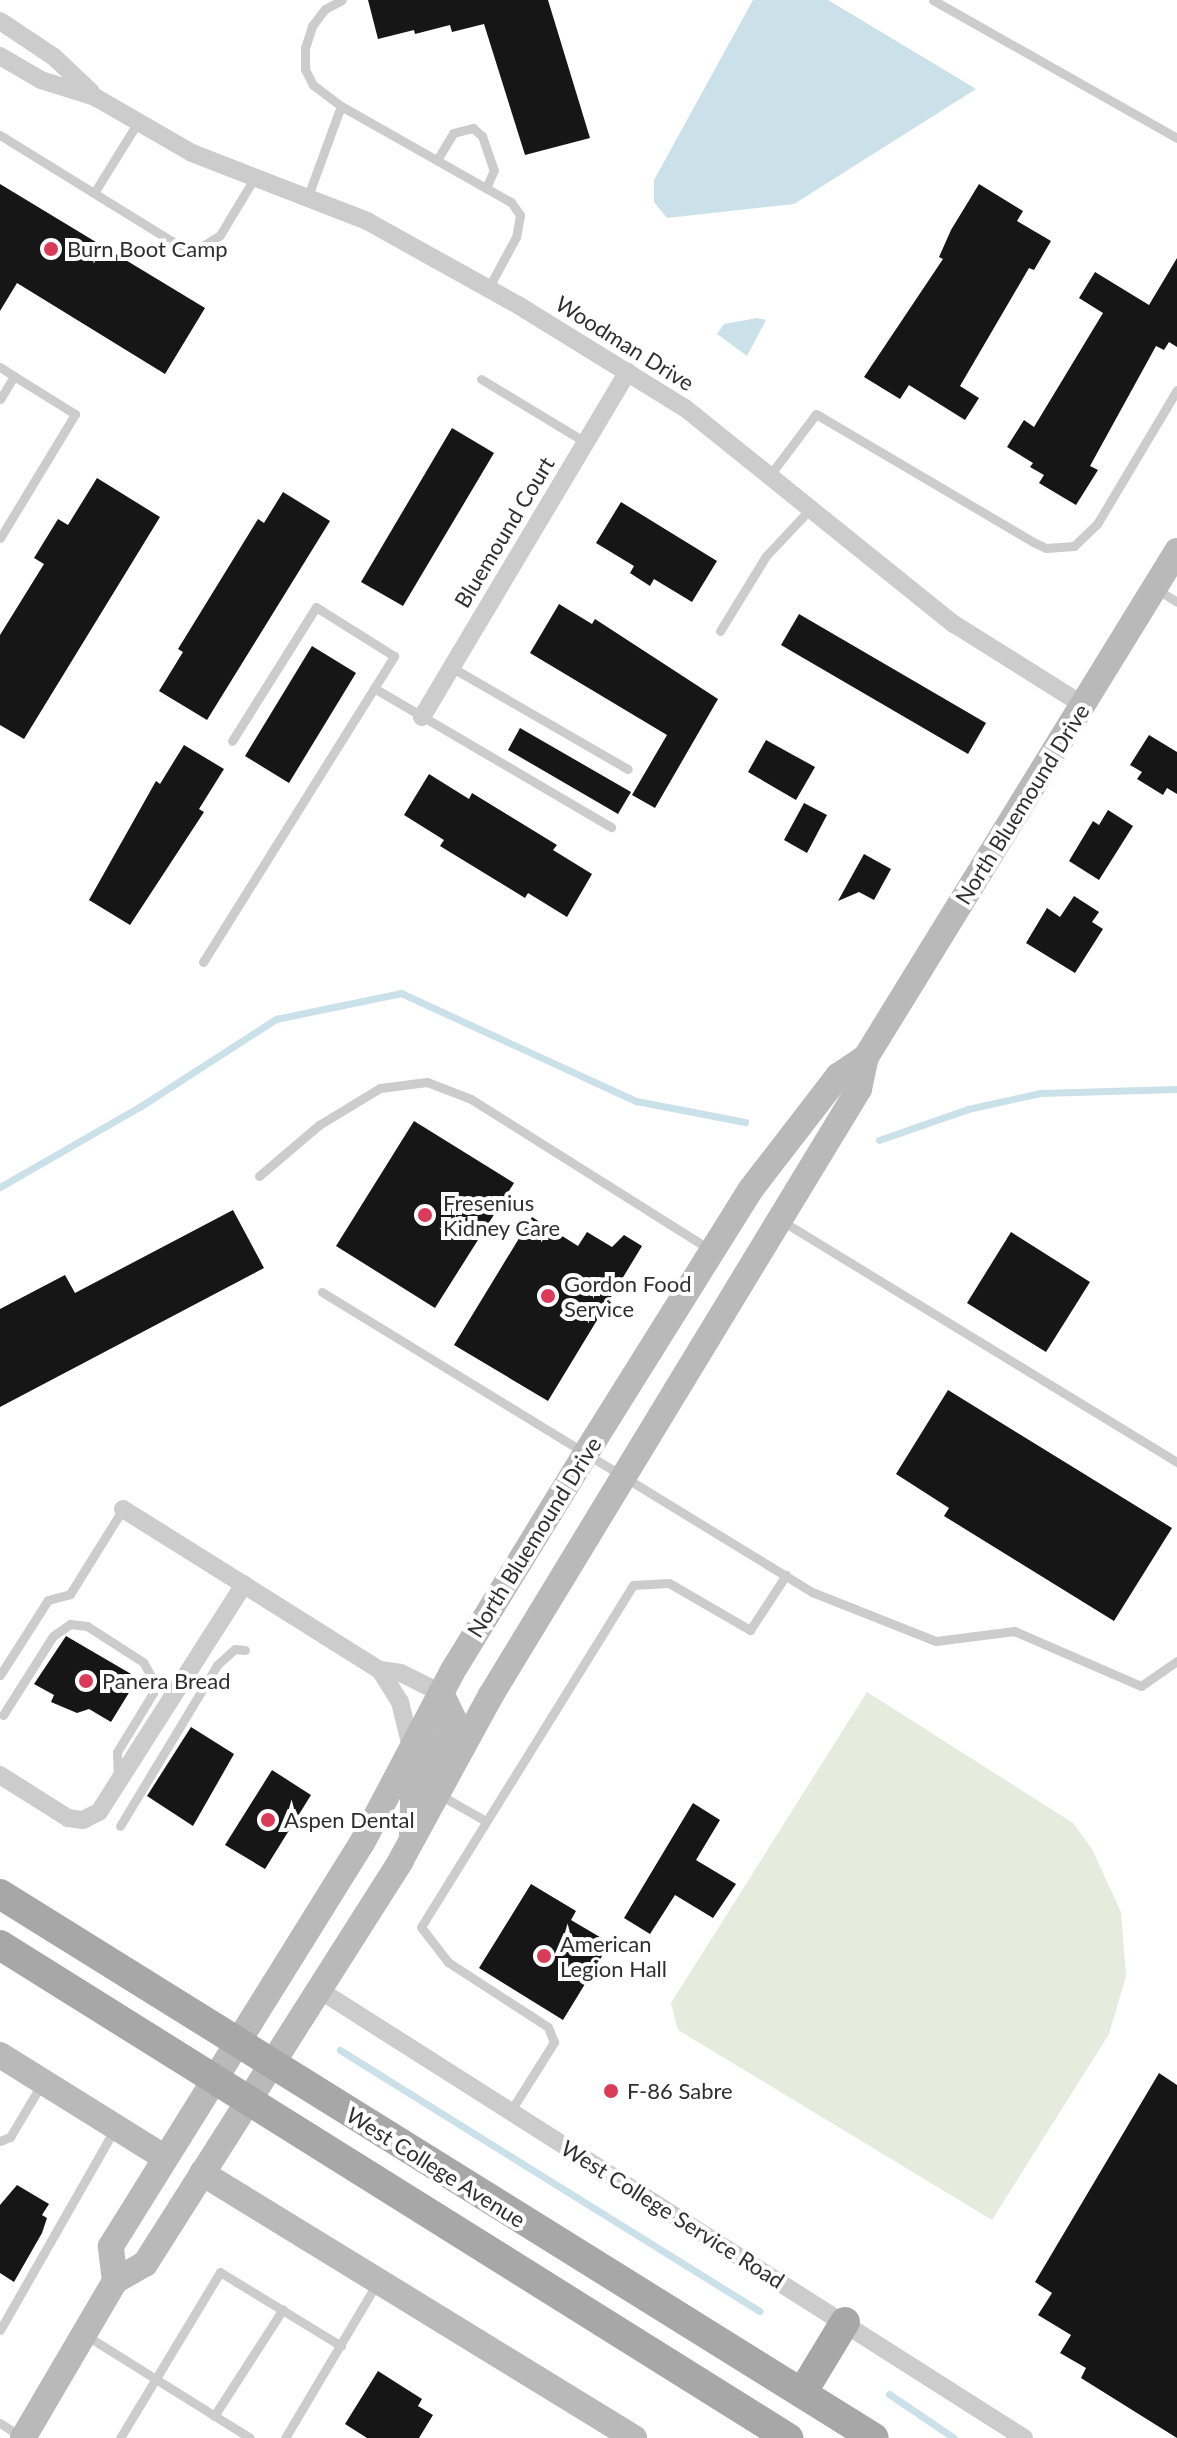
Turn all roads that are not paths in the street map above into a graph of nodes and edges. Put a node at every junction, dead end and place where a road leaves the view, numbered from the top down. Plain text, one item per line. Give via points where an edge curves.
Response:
1 (342, 0) edge
2 (933, 0) edge
3 (0, 21) edge
4 (0, 56) edge
5 (95, 97) junction
6 (341, 106) junction
7 (138, 122) junction
8 (0, 135) edge
9 (1177, 138) edge
10 (437, 160) junction
11 (255, 177) junction
12 (486, 188) junction
13 (94, 193) junction
14 (308, 196) junction
15 (489, 287) junction
16 (0, 367) edge
17 (628, 372) junction
18 (14, 376) junction
19 (481, 379) dead end
20 (1177, 390) edge
21 (0, 399) edge
22 (585, 442) junction
23 (770, 475) junction
24 (811, 508) junction
25 (0, 538) edge
26 (1177, 551) edge
27 (1155, 588) junction
28 (1177, 602) edge
29 (720, 631) dead end
30 (451, 667) junction
31 (374, 688) junction
32 (1083, 705) junction
33 (422, 717) junction
34 (232, 741) dead end
35 (628, 769) dead end
36 (611, 827) dead end
37 (203, 962) dead end
38 (866, 1057) junction
39 (259, 1176) dead end
40 (782, 1221) junction
41 (713, 1251) junction
42 (322, 1292) dead end
43 (586, 1453) junction
44 (1177, 1462) edge
45 (625, 1475) junction
46 (123, 1509) joint
47 (786, 1575) junction
48 (244, 1584) junction
49 (245, 1650) dead end
50 (1177, 1661) edge
51 (380, 1670) junction
52 (0, 1675) edge
53 (441, 1693) junction
54 (3, 1715) dead end
55 (411, 1747) junction
56 (0, 1775) edge
57 (118, 1786) junction
58 (437, 1793) junction
59 (486, 1821) junction
60 (120, 1826) dead end
61 (412, 1840) junction
62 (0, 1894) edge
63 (0, 1945) edge
64 (321, 1991) junction
65 (239, 2044) junction
66 (0, 2055) edge
67 (273, 2066) junction
68 (216, 2079) junction
69 (43, 2082) junction
70 (250, 2101) junction
71 (510, 2112) junction
72 (115, 2128) junction
73 (0, 2141) edge
74 (164, 2157) junction
75 (202, 2173) junction
76 (379, 2280) junction
77 (115, 2281) junction
78 (283, 2309) junction
79 (845, 2322) junction
80 (0, 2330) edge
81 (84, 2334) junction
82 (341, 2346) junction
83 (156, 2379) junction
84 (802, 2393) junction
85 (214, 2416) junction
86 (0, 2423) edge
87 (23, 2438) edge
88 (120, 2438) edge
89 (250, 2438) edge
90 (285, 2438) edge
91 (634, 2438) edge
92 (788, 2438) edge
93 (874, 2438) edge
94 (1024, 2438) edge

1 - 6 lane via 325,9 305,48 305,69 313,85
2 - 9 lane
3 - 5 street, Woodman Drive via 54,57
4 - 5 street, Woodman Drive via 41,80
5 - 7 street, Woodman Drive
6 - 10 lane
6 - 14 lane
7 - 11 street, Woodman Drive via 192,153
7 - 13 lane
8 - 13 lane
10 - 12 lane
10 - 12 lane via 453,133 473,128 482,136 494,170
11 - 13 lane via 220,235 201,247 178,245
11 - 14 street, Woodman Drive
12 - 15 lane via 511,202 520,215 516,237
14 - 15 street, Woodman Drive via 367,221
15 - 17 street, Woodman Drive
16 - 18 lane
17 - 22 street, Bluemound Court
17 - 23 street, Woodman Drive via 685,408
18 - 21 lane
18 - 25 lane via 75,414
19 - 22 lane
20 - 23 lane via 1097,524 1074,546 1046,548 1033,542 816,414
22 - 30 street, Bluemound Court
23 - 24 street, Woodman Drive
24 - 29 lane via 766,556
24 - 32 street, Woodman Drive via 954,624
26 - 27 main road, North Bluemound Drive
27 - 28 lane
27 - 32 main road, North Bluemound Drive
30 - 33 street, Bluemound Court
30 - 35 lane
31 - 33 lane
31 - 34 lane via 394,656 316,607
31 - 37 lane
32 - 38 main road, North Bluemound Drive
33 - 36 lane
38 - 40 main road, North Bluemound Drive via 859,1089
38 - 41 main road, North Bluemound Drive via 838,1076 751,1189
39 - 41 lane via 319,1125 380,1088 427,1082 471,1099
40 - 44 lane
40 - 45 main road, North Bluemound Drive
41 - 43 main road, North Bluemound Drive
42 - 43 lane
43 - 45 lane
43 - 53 main road, North Bluemound Drive
45 - 47 lane
45 - 58 main road, North Bluemound Drive
46 - 48 street
46 - 52 lane via 70,1594 48,1600
47 - 50 lane via 812,1592 936,1641 1014,1631 1141,1686
47 - 59 lane via 750,1630 669,1583 633,1585
48 - 51 street
48 - 57 street
49 - 60 lane via 235,1649 217,1665
51 - 53 street via 401,1673
51 - 55 street via 400,1702
53 - 55 main road, North Bluemound Drive
53 - 61 main road via 455,1722 413,1799
54 - 57 lane via 53,1636 70,1624 87,1626 143,1662 153,1679 153,1693 117,1752
55 - 65 main road, North Bluemound Drive via 362,1843
56 - 57 street via 75,1820 99,1812
58 - 59 lane
58 - 61 main road, North Bluemound Drive
59 - 71 lane via 421,1927 448,1962 548,2027 554,2042
61 - 64 main road, North Bluemound Drive
62 - 65 main road, West College Avenue
63 - 68 main road, West College Avenue
64 - 67 main road, North Bluemound Drive
64 - 71 street, West College Service Road
65 - 67 main road, West College Avenue
65 - 68 main road, North Bluemound Drive
66 - 69 main road
67 - 70 main road, North Bluemound Drive
67 - 84 main road, West College Avenue
68 - 70 main road, West College Avenue
68 - 74 main road, North Bluemound Drive
69 - 72 main road
69 - 73 lane via 10,2137
70 - 75 main road, North Bluemound Drive
70 - 92 main road, West College Avenue
71 - 79 street, West College Service Road
72 - 74 main road
72 - 80 lane
74 - 77 main road, North Bluemound Drive via 111,2246
75 - 76 main road
75 - 77 main road, North Bluemound Drive via 145,2264
76 - 82 lane
76 - 91 main road
77 - 81 main road
78 - 82 lane
78 - 83 lane via 220,2272
78 - 85 lane
79 - 84 main road
79 - 94 street, West College Service Road
81 - 83 lane
81 - 87 main road
82 - 90 lane
83 - 85 lane
83 - 88 lane
84 - 93 main road, West College Avenue
85 - 89 lane
86 - 87 lane

